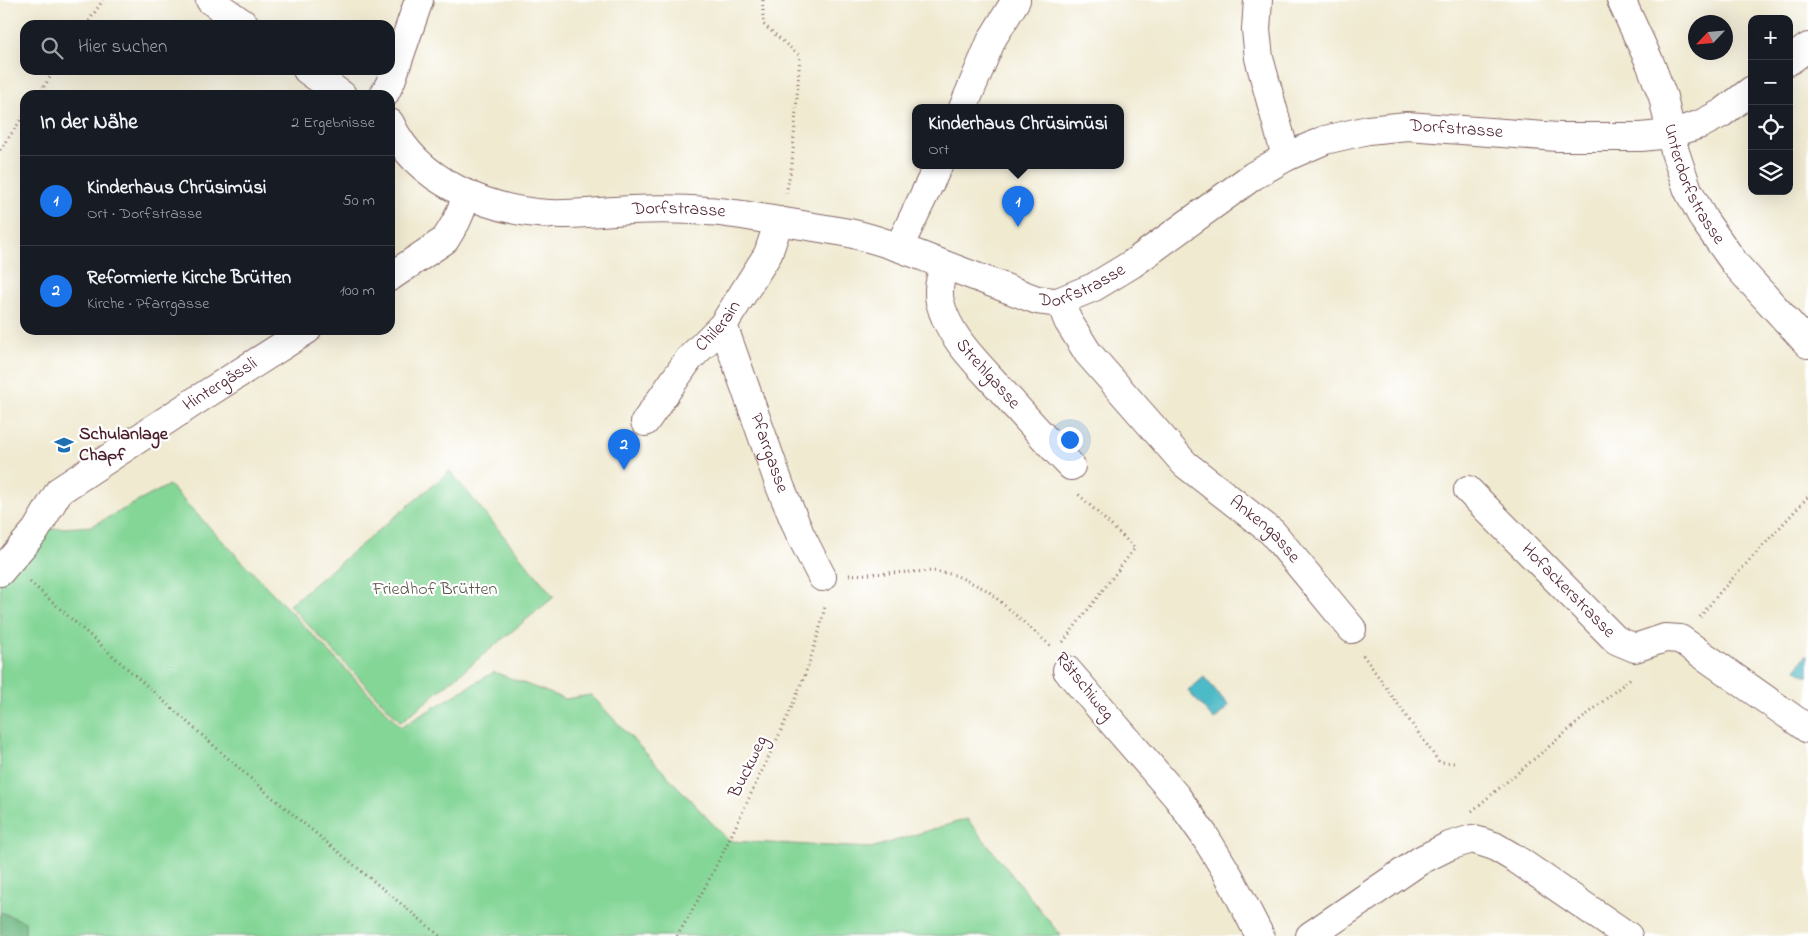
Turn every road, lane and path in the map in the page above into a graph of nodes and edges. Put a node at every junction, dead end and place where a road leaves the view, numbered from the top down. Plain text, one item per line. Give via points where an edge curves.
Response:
1 (102, 0) edge
2 (210, 0) edge
3 (419, 0) edge
4 (763, 0) edge
5 (1016, 0) edge
6 (1258, 0) edge
7 (1621, 0) edge
8 (89, 20) edge
9 (238, 20) edge
10 (1808, 47) edge
11 (1792, 60) edge
12 (395, 69) edge
13 (52, 75) edge
14 (315, 75) edge
15 (393, 75) edge
16 (41, 90) edge
17 (335, 90) edge
18 (386, 90) edge
19 (1748, 93) edge
20 (966, 104) edge
21 (20, 121) edge
22 (395, 133) edge
23 (1670, 134) junction
24 (0, 150) edge
25 (1286, 157) junction
26 (937, 169) edge
27 (468, 194) junction
28 (782, 208) junction
29 (899, 247) junction
30 (944, 265) junction
31 (395, 274) edge
32 (1060, 301) junction
33 (723, 325) junction
34 (299, 335) edge
35 (1808, 344) edge
36 (645, 422) dead end
37 (1071, 466) joint
38 (1468, 490) dead end
39 (1808, 496) edge
40 (4, 567) edge
41 (824, 589) junction
42 (1696, 621) dead end
43 (1352, 629) joint
44 (1654, 643) junction
45 (1062, 660) junction
46 (1808, 729) edge
47 (1454, 763) dead end
48 (1468, 813) dead end
49 (440, 936) edge
50 (677, 936) edge
51 (1260, 936) edge
52 (1310, 936) edge
53 (1628, 936) edge

1 - 8 path
2 - 9 street
3 - 12 street
4 - 28 path via 763,24 800,56 792,164
5 - 20 street via 992,39
6 - 25 street via 1256,30 1259,58
7 - 23 street, Unterdorfstrasse via 1663,97
10 - 11 street
13 - 16 path
14 - 17 street
15 - 18 street
19 - 23 street, Dorfstrasse via 1722,113
21 - 24 path
22 - 27 street, Dorfstrasse via 418,163
23 - 25 street, Dorfstrasse via 1558,137 1407,126 1352,133 1325,140
23 - 35 street, Unterdorfstrasse via 1688,190 1704,220 1736,264
25 - 32 street, Dorfstrasse via 1253,176 1132,264 1087,290
26 - 29 street
27 - 28 street, Dorfstrasse via 489,203 548,214 634,210 724,212
27 - 31 street via 445,240
28 - 29 street, Dorfstrasse via 848,233
28 - 33 street, Chilerain via 768,254
29 - 30 street, Dorfstrasse
30 - 32 street, Dorfstrasse via 1037,300
30 - 37 street, Strehlgasse via 939,300 951,329 996,385
32 - 43 street, Ankengasse via 1071,327 1088,352 1185,464 1272,532
33 - 36 street, Chilerain via 689,359
33 - 41 street, Pfarrgasse via 780,486
34 - 40 street, Hintergässli via 59,491 36,530
37 - 45 path via 1074,489 1135,548
38 - 44 street, Hofackerstrasse via 1616,640 1635,648
39 - 42 path
40 - 49 path via 267,793
41 - 45 path, Rätschiweg via 933,571 955,575 987,590
41 - 50 path, Buckweg via 816,647 789,716 729,841
43 - 47 path via 1353,641 1440,762
44 - 46 street, Hofackerstrasse via 1665,638 1680,639
44 - 48 path via 1652,660
45 - 51 street, Rätschiweg via 1177,797 1229,876
52 - 53 street via 1421,860 1472,839 1509,855

